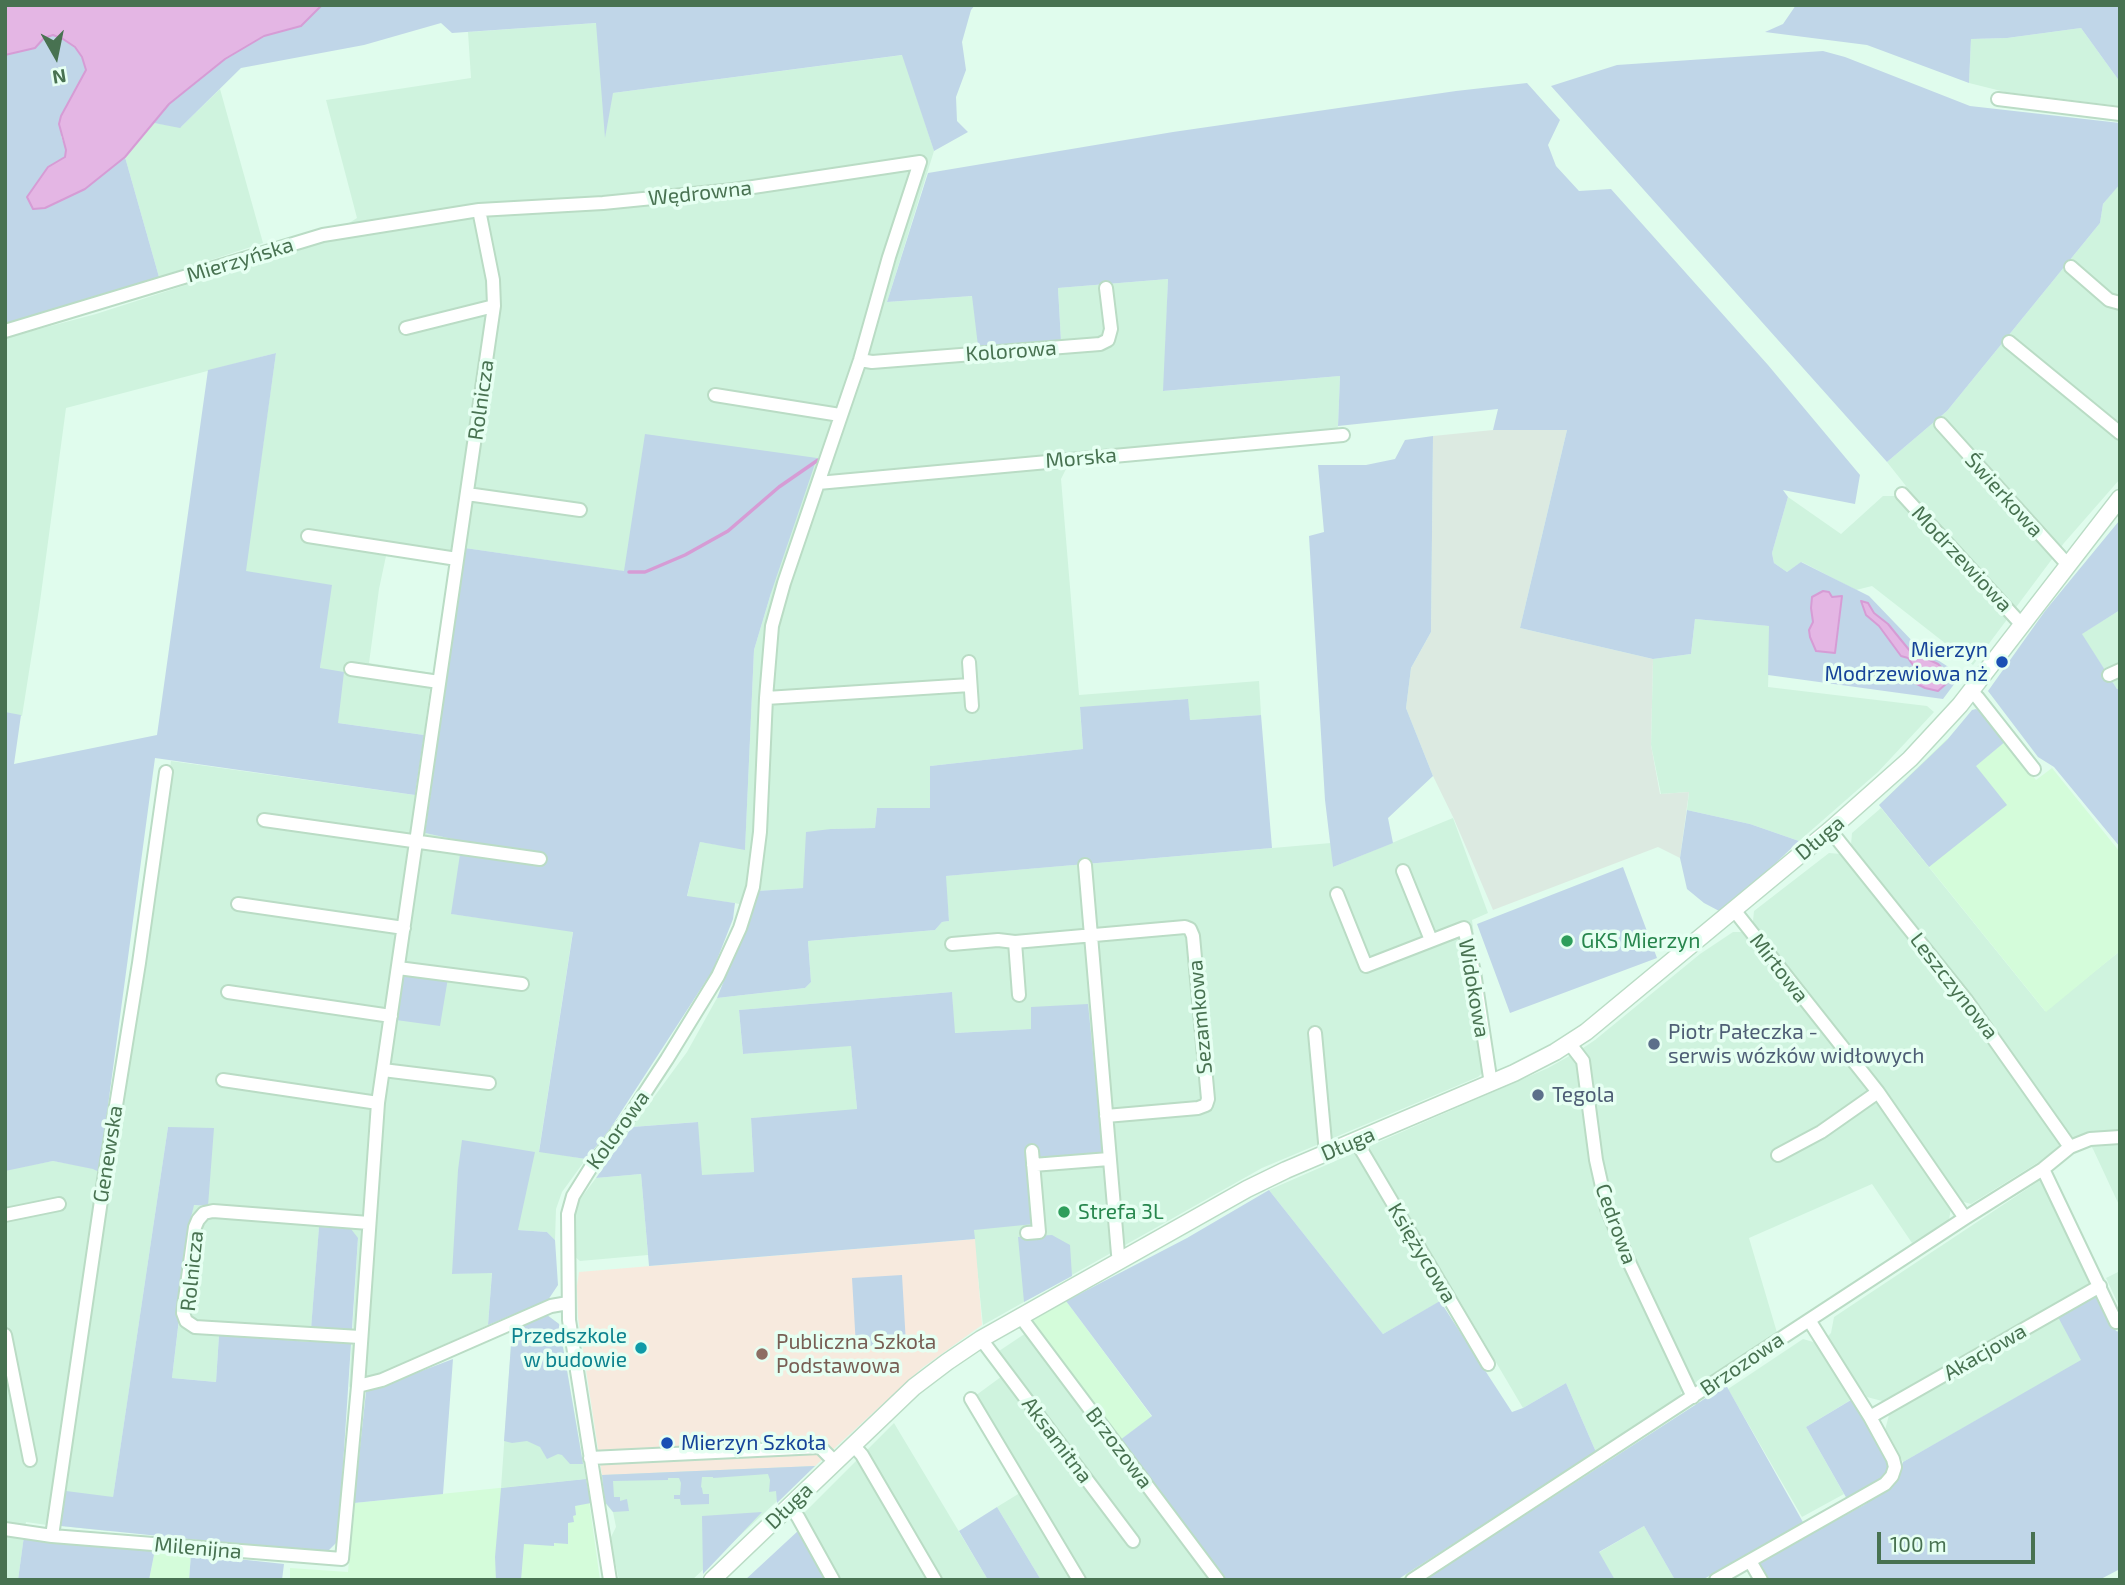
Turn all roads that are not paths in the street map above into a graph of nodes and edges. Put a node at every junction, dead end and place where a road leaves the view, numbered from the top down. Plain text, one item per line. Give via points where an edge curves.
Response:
1 (1998, 99) dead end
2 (2120, 114) edge
3 (920, 162) joint
4 (479, 210) junction
5 (2071, 267) dead end
6 (1106, 288) dead end
7 (2120, 303) edge
8 (495, 306) junction
9 (406, 328) dead end
10 (5, 331) edge
11 (2009, 342) dead end
12 (860, 360) junction
13 (715, 395) dead end
14 (840, 415) junction
15 (1941, 424) dead end
16 (2120, 433) edge
17 (1343, 435) dead end
18 (818, 482) junction
19 (467, 494) junction
20 (1902, 494) dead end
21 (2120, 498) edge
22 (580, 510) dead end
23 (308, 536) dead end
24 (457, 559) junction
25 (2068, 565) junction
26 (2022, 625) junction
27 (969, 662) dead end
28 (351, 669) dead end
29 (439, 682) junction
30 (970, 685) junction
31 (1970, 691) junction
32 (766, 698) junction
33 (972, 706) dead end
34 (2034, 769) dead end
35 (166, 772) dead end
36 (264, 820) dead end
37 (1830, 830) junction
38 (416, 842) junction
39 (540, 859) dead end
40 (1085, 865) dead end
41 (1403, 871) dead end
42 (1337, 894) dead end
43 (238, 904) dead end
44 (1734, 910) junction
45 (404, 928) junction
46 (1090, 935) junction
47 (1431, 940) junction
48 (1015, 942) junction
49 (952, 944) dead end
50 (398, 968) junction
51 (522, 984) dead end
52 (228, 992) dead end
53 (1019, 995) dead end
54 (391, 1016) junction
55 (1315, 1033) dead end
56 (1570, 1044) junction
57 (383, 1070) junction
58 (223, 1080) dead end
59 (489, 1083) dead end
60 (1491, 1084) junction
61 (1878, 1092) junction
62 (378, 1103) junction
63 (1106, 1116) junction
64 (2120, 1137) edge
65 (1356, 1141) junction
66 (2070, 1147) junction
67 (1032, 1151) dead end
68 (1326, 1153) junction
69 (1778, 1155) dead end
70 (1109, 1158) junction
71 (1034, 1165) junction
72 (2043, 1169) junction
73 (59, 1204) dead end
74 (5, 1214) edge
75 (1965, 1218) junction
76 (369, 1223) junction
77 (1027, 1233) dead end
78 (1121, 1260) junction
79 (2100, 1286) junction
80 (568, 1303) junction
81 (1020, 1317) junction
82 (1809, 1320) junction
83 (2116, 1322) dead end
84 (5, 1335) edge
85 (360, 1338) junction
86 (981, 1339) junction
87 (1488, 1364) dead end
88 (358, 1386) junction
89 (1693, 1396) junction
90 (971, 1399) dead end
91 (1870, 1417) junction
92 (853, 1445) junction
93 (590, 1458) junction
94 (30, 1460) dead end
95 (835, 1462) junction
96 (789, 1506) junction
97 (346, 1509) joint
98 (5, 1529) edge
99 (52, 1536) junction
100 (1133, 1541) dead end
101 (1750, 1561) junction
102 (1419, 1578) edge
103 (610, 1580) edge
104 (712, 1580) edge
105 (834, 1580) edge
106 (935, 1580) edge
107 (1079, 1580) edge
108 (1218, 1580) edge
109 (1717, 1580) edge
110 (1761, 1580) edge

1 - 2 street
3 - 4 street, Wędrowna via 733,191
3 - 12 street, Kolorowa
4 - 8 street, Rolnicza
4 - 10 street, Mierzyńska via 323,235
5 - 7 street via 2109,300
6 - 12 street, Kolorowa via 1111,329 1108,340 1100,344
8 - 9 street
8 - 19 street, Rolnicza
11 - 16 street
12 - 14 street, Kolorowa
13 - 14 street
14 - 18 street, Kolorowa
15 - 25 street, Świerkowa
17 - 18 street, Morska
18 - 32 street, Kolorowa via 772,626
19 - 22 street
19 - 24 street, Rolnicza
20 - 26 street, Modrzewiowa
21 - 25 street, Długa
23 - 24 street
24 - 29 street, Rolnicza
25 - 26 street, Długa
26 - 31 street, Długa
27 - 30 street
28 - 29 street
29 - 38 street, Rolnicza
30 - 32 street
30 - 33 street
31 - 34 street
31 - 37 street, Długa via 1910,759
32 - 80 street, Kolorowa via 760,832 753,887 740,928 718,976 667,1059 573,1196 568,1214
35 - 99 street, Genewska
36 - 38 street
37 - 44 street, Długa
37 - 66 street, Leszczynowa via 1967,1001
38 - 39 street
38 - 45 street, Rolnicza
40 - 46 street
41 - 47 street, Widokowa
42 - 47 street, Widokowa via 1366,966
43 - 45 street
44 - 56 street, Długa
44 - 61 street, Mirtowa
45 - 50 street, Rolnicza
46 - 48 street, Sezamkowa
46 - 63 street
46 - 63 street, Sezamkowa via 1190,929 1208,1099 1198,1108
47 - 60 street, Widokowa via 1464,928
48 - 49 street, Sezamkowa
48 - 53 street
50 - 51 street
50 - 54 street, Rolnicza
52 - 54 street
54 - 57 street, Rolnicza
55 - 68 street
56 - 60 street, Długa
56 - 89 street, Cedrowa via 1583,1061 1595,1160 1607,1209
57 - 59 street
57 - 62 street, Rolnicza
58 - 62 street
60 - 65 street, Długa
61 - 69 street
61 - 75 street, Mirtowa
62 - 76 street, Rolnicza
63 - 70 street
64 - 66 street via 2090,1139
65 - 68 street, Długa
65 - 87 street, Księżycowa
66 - 72 street, Brzozowa
67 - 71 street
68 - 78 street, Długa via 1247,1189
70 - 71 street
70 - 78 street
71 - 77 street via 1039,1232
72 - 75 street, Brzozowa
72 - 79 street
73 - 74 street
75 - 82 street, Brzozowa
76 - 85 street, Rolnicza
76 - 85 street, Rolnicza via 204,1213 195,1227 183,1313 195,1327
78 - 81 street, Długa
79 - 83 street
79 - 91 street, Akacjowa
80 - 88 street
80 - 93 street, Kolorowa
81 - 86 street, Długa
81 - 108 street, Brzozowa
82 - 89 street, Brzozowa
82 - 91 street
84 - 94 street
85 - 88 street, Rolnicza
86 - 92 street, Długa via 924,1379
86 - 100 street, Aksamitna
88 - 97 street, Rolnicza
89 - 102 street, Brzozowa
90 - 107 street
91 - 101 street via 1893,1459 1892,1476
92 - 95 street, Długa
92 - 106 street
93 - 95 street via 820,1447
93 - 103 street, Kolorowa
95 - 96 street, Długa
96 - 104 street, Długa
96 - 105 street
97 - 99 street, Milenijna via 342,1559
98 - 99 street, Milenijna
101 - 109 street
101 - 110 street

